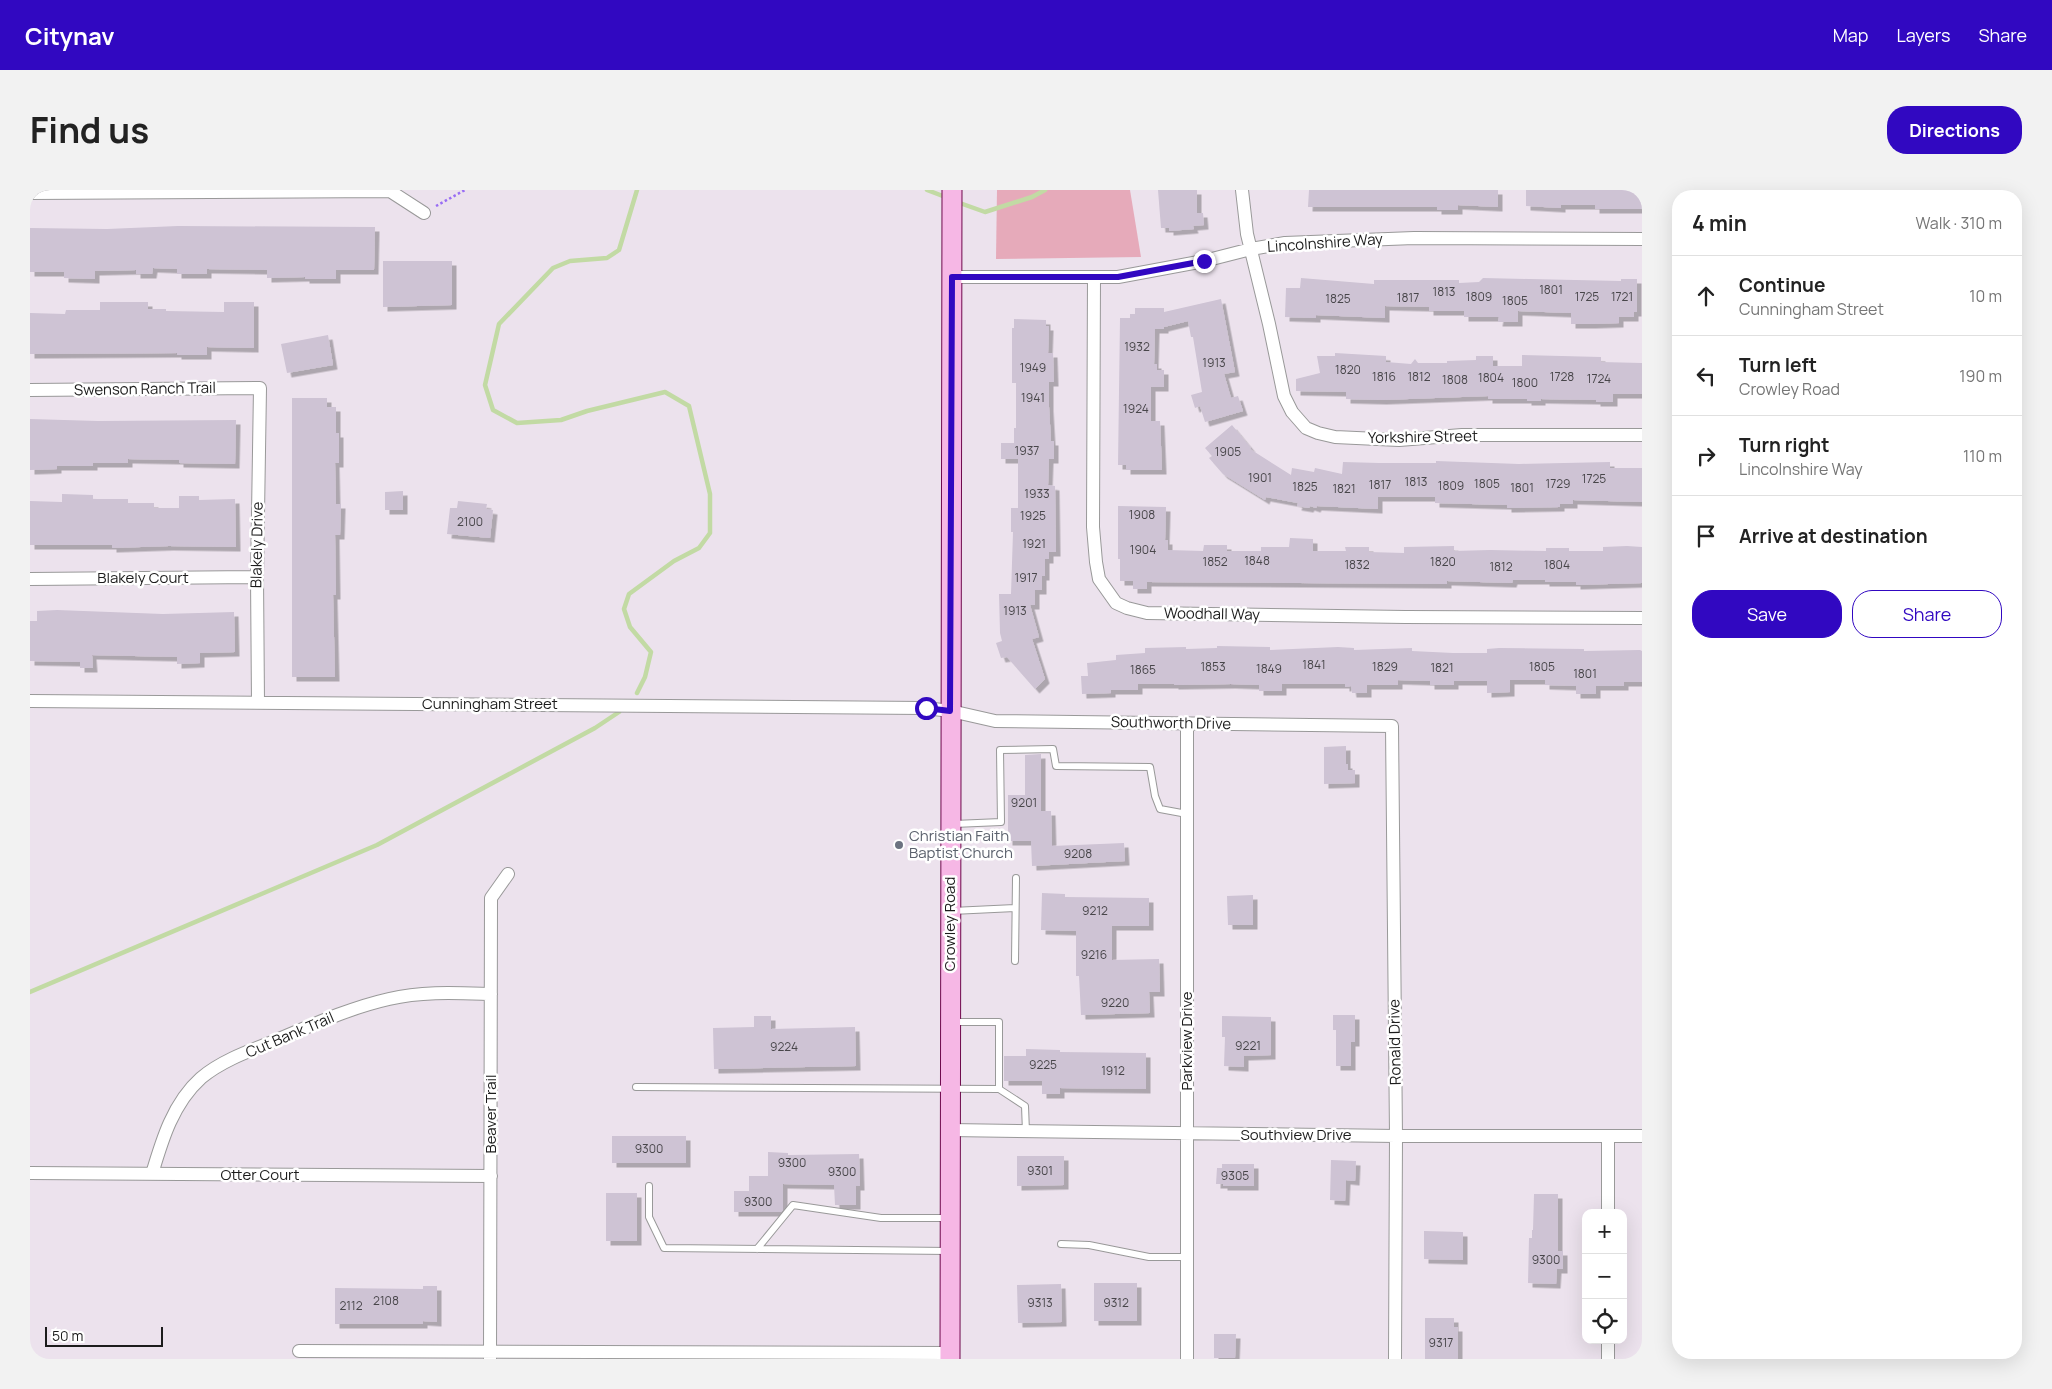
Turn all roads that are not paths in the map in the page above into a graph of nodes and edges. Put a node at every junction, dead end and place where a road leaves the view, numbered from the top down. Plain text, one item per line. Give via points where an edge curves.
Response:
1 (952, 190) edge
2 (1242, 190) edge
3 (174, 191) edge
4 (30, 194) edge
5 (424, 213) road end
6 (1642, 239) edge
7 (1251, 249) junction
8 (952, 277) junction
9 (1094, 277) junction
10 (260, 388) joint
11 (30, 390) edge
12 (1642, 435) edge
13 (257, 577) junction
14 (30, 579) edge
15 (1642, 618) edge
16 (30, 701) edge
17 (258, 702) junction
18 (950, 711) junction
19 (1187, 723) junction
20 (1392, 726) joint
21 (1187, 814) junction
22 (950, 824) junction
23 (508, 874) dead end
24 (1016, 878) dead end
25 (1015, 908) junction
26 (950, 911) junction
27 (1015, 960) dead end
28 (491, 994) junction
29 (950, 1022) junction
30 (636, 1087) dead end
31 (950, 1089) junction
32 (1000, 1089) junction
33 (950, 1130) junction
34 (1026, 1132) junction
35 (1187, 1134) junction
36 (1396, 1136) junction
37 (1608, 1136) junction
38 (1642, 1136) edge
39 (30, 1173) edge
40 (152, 1174) junction
41 (491, 1176) junction
42 (649, 1186) dead end
43 (1608, 1209) edge
44 (950, 1218) junction
45 (1061, 1244) dead end
46 (757, 1249) junction
47 (950, 1252) junction
48 (1187, 1257) junction
49 (1608, 1344) edge
50 (299, 1351) dead end
51 (490, 1355) edge
52 (950, 1356) edge
53 (1186, 1359) edge
54 (1395, 1359) edge
55 (1608, 1359) edge

1 - 8 main road, Crowley Road
2 - 7 street, Yorkshire Street
3 - 4 street
3 - 5 street via 390,192
6 - 7 street, Lincolnshire Way via 1414,238 1285,243
7 - 9 street, Lincolnshire Way via 1118,277
7 - 12 street, Yorkshire Street via 1284,396 1306,428 1335,437 1399,440 1462,436
8 - 9 street, Lincolnshire Way
8 - 18 main road, Crowley Road
9 - 15 street, Woodhall Way via 1093,527 1099,579 1116,603 1147,613
10 - 11 street, Swenson Ranch Trail
10 - 13 street, Blakely Drive
13 - 14 street, Blakely Court
13 - 17 street, Blakely Drive
16 - 17 street, Cunningham Street
17 - 18 street, Cunningham Street
18 - 19 street, Southworth Drive via 995,721
18 - 22 main road, Crowley Road
19 - 20 street, Southworth Drive
19 - 21 street, Parkview Drive
20 - 36 street, Ronald Drive
21 - 22 lane via 1160,809 1150,767 1056,766 1053,749 1000,750 1001,822
21 - 35 street, Parkview Drive
22 - 26 main road, Crowley Road
23 - 28 street, Beaver Trail via 491,898
24 - 25 lane
25 - 26 lane
25 - 27 lane
26 - 29 main road, Crowley Road
28 - 40 street, Cut Bank Trail via 431,993 390,999 337,1015 226,1063 201,1078 179,1105 164,1133
28 - 41 street, Beaver Trail
29 - 31 main road, Crowley Road
29 - 32 lane via 999,1022
30 - 31 lane
31 - 32 lane
31 - 33 main road, Crowley Road
32 - 34 lane via 1025,1106
33 - 34 street, Southview Drive
33 - 44 main road, Crowley Road
34 - 35 street, Southview Drive
35 - 36 street, Southview Drive
35 - 48 street, Parkview Drive
36 - 37 street, Southview Drive
36 - 54 street, Ronald Drive
37 - 38 street, Southview Drive
37 - 43 street
39 - 40 street, Otter Court
40 - 41 street, Otter Court
41 - 51 street, Beaver Trail
42 - 46 lane via 649,1217 664,1248
44 - 46 lane via 881,1218 793,1205
44 - 47 main road, Crowley Road
45 - 48 lane via 1088,1245 1149,1257
46 - 47 lane
47 - 52 main road, Crowley Road
48 - 53 street, Parkview Drive
49 - 55 street
50 - 51 street
51 - 52 street

